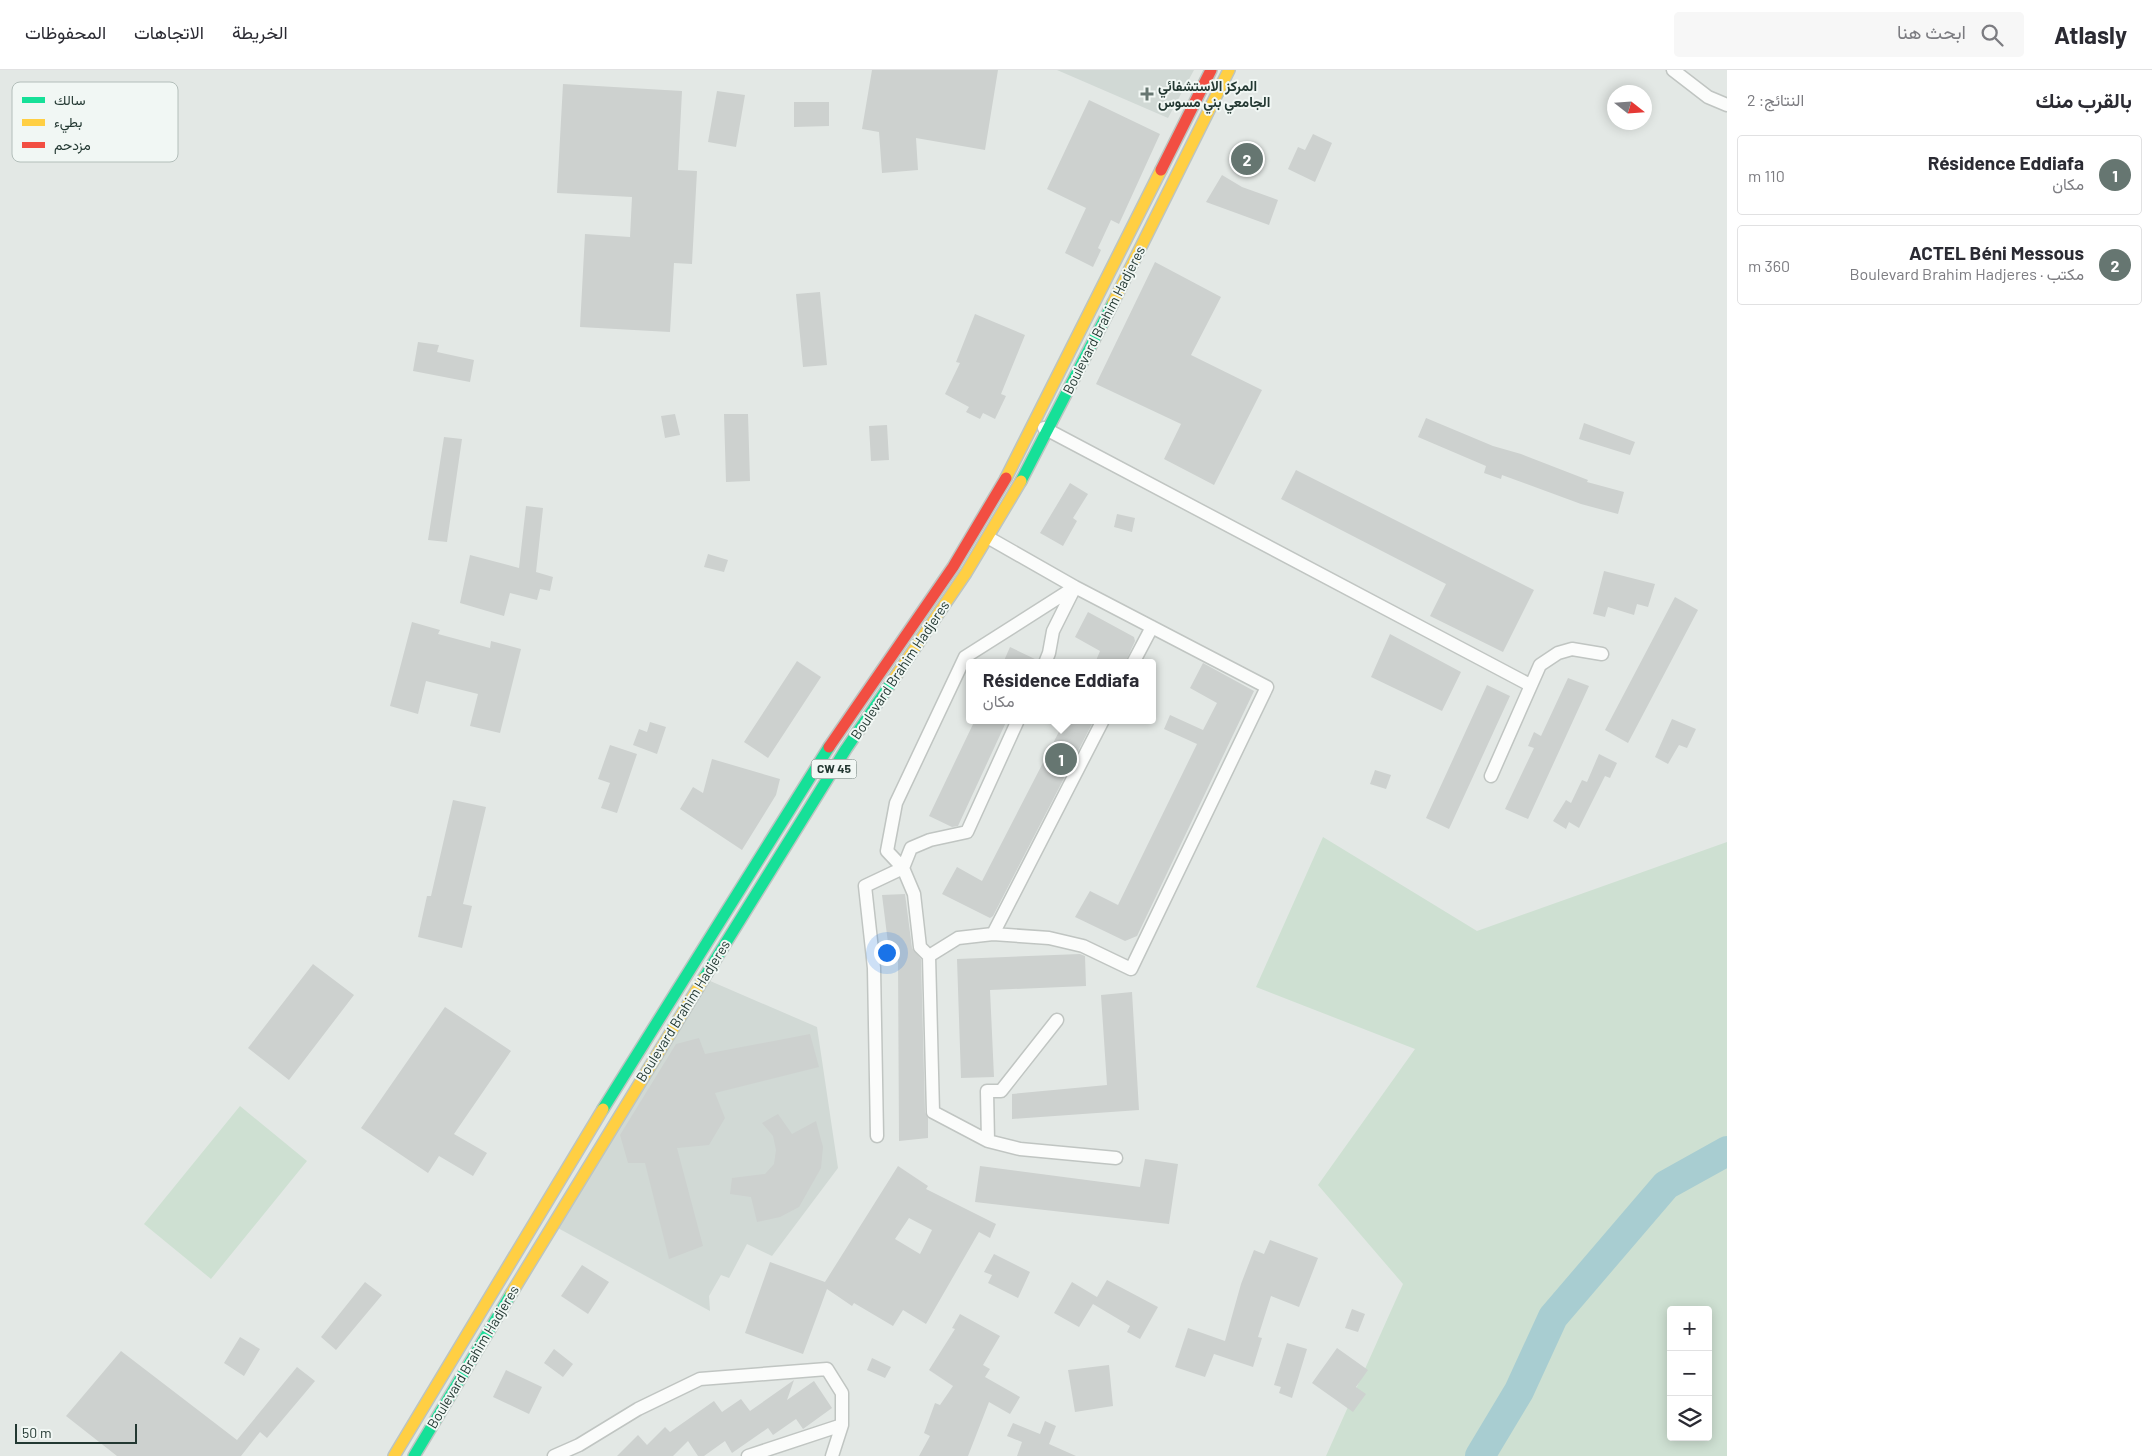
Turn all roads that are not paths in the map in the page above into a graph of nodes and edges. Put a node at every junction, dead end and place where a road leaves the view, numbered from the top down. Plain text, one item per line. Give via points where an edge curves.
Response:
1 (1211, 70) edge
2 (1229, 70) edge
3 (1672, 70) edge
4 (1727, 105) edge
5 (1036, 424) junction
6 (1049, 431) junction
7 (988, 538) junction
8 (1075, 587) junction
9 (1152, 627) junction
10 (1602, 654) dead end
11 (1047, 659) edge
12 (1135, 659) edge
13 (1530, 685) junction
14 (1016, 724) edge
15 (1101, 724) edge
16 (1492, 776) dead end
17 (903, 868) junction
18 (993, 934) junction
19 (929, 956) junction
20 (1057, 1020) dead end
21 (877, 1136) dead end
22 (988, 1141) junction
23 (1116, 1158) dead end
24 (842, 1425) junction
25 (394, 1456) edge
26 (414, 1456) edge
27 (554, 1456) edge
28 (748, 1456) edge
29 (832, 1456) edge

1 - 5 main road
2 - 6 main road, Boulevard Brahim Hadjeres / CW 45
3 - 4 street via 1708,97
5 - 6 street
5 - 25 main road via 975,532 835,738 615,1089
6 - 7 main road, Boulevard Brahim Hadjeres / CW 45
6 - 13 street
7 - 8 street
7 - 26 main road, Boulevard Brahim Hadjeres / CW 45 via 846,749 656,1053
8 - 9 street
8 - 11 street via 1053,631
8 - 17 street via 966,657 896,803 886,851
9 - 12 street
9 - 18 street via 1267,687 1131,969 1084,946 1049,938
10 - 13 street via 1572,649 1558,653 1540,665
13 - 16 street
14 - 17 street via 967,832 911,848
15 - 18 street
17 - 19 street via 914,894 920,947
17 - 21 street via 865,886 874,968
18 - 19 street via 958,938
19 - 22 street via 933,1112
20 - 22 street via 1001,1090 987,1092
22 - 23 street via 1020,1149
24 - 27 street via 842,1393 827,1369 700,1379
24 - 28 street
24 - 29 street

